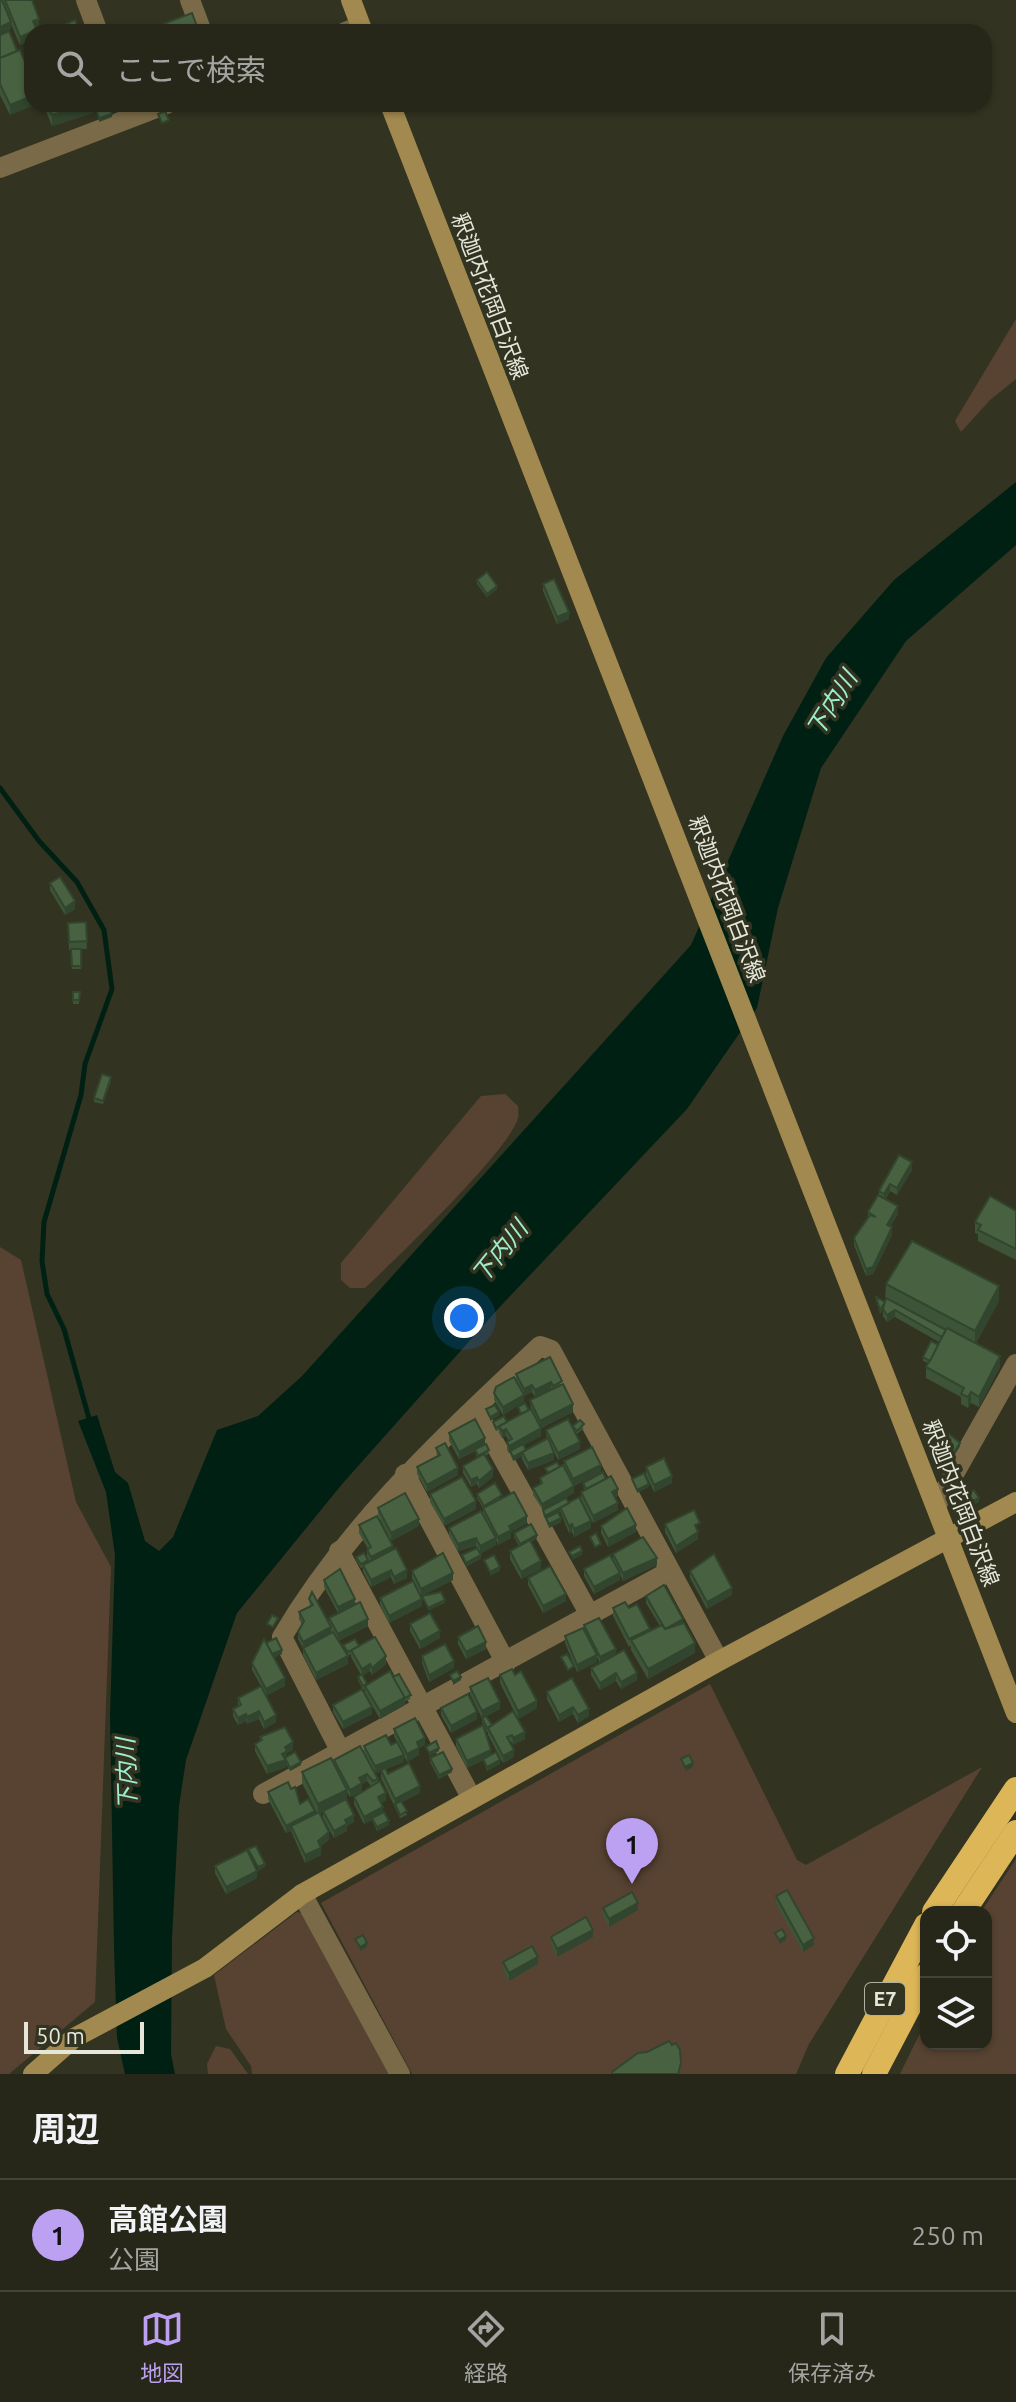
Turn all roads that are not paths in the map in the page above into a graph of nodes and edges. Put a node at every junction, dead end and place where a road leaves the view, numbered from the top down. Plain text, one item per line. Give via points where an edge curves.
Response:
1 (87, 0) edge
2 (190, 0) edge
3 (351, 0) edge
4 (95, 24) edge
5 (199, 24) edge
6 (355, 24) edge
7 (128, 112) edge
8 (393, 112) edge
9 (0, 168) edge
10 (1016, 1364) edge
11 (475, 1408) junction
12 (405, 1474) junction
13 (1016, 1502) edge
14 (936, 1506) junction
15 (948, 1538) junction
16 (339, 1551) junction
17 (670, 1571) junction
18 (590, 1615) junction
19 (719, 1661) junction
20 (506, 1663) junction
21 (424, 1708) junction
22 (1016, 1713) edge
23 (341, 1752) junction
24 (1014, 1792) edge
25 (263, 1794) dead end
26 (471, 1797) junction
27 (1016, 1832) edge
28 (302, 1894) junction
29 (938, 1906) edge
30 (967, 1906) edge
31 (920, 1936) edge
32 (924, 1978) edge
33 (33, 2074) edge
34 (400, 2074) edge
35 (847, 2074) edge
36 (874, 2074) edge

1 - 4 street
2 - 5 street
3 - 6 main road
7 - 9 street
8 - 14 main road, 釈迦内花岡白沢線
10 - 14 street
11 - 12 street
11 - 17 street via 540,1346 551,1350
11 - 18 street
12 - 16 street
12 - 20 street
13 - 15 main road
14 - 15 main road, 釈迦内花岡白沢線
15 - 19 main road
15 - 22 main road, 釈迦内花岡白沢線
16 - 21 street
16 - 23 street via 282,1637
17 - 18 street
17 - 19 street
18 - 20 street
19 - 26 main road
20 - 21 street
21 - 23 street
21 - 26 street
23 - 25 street
24 - 29 highway
26 - 28 main road
27 - 30 highway
28 - 33 main road via 205,1968 74,2038
28 - 34 street
31 - 35 highway, E7
32 - 36 highway, E7

